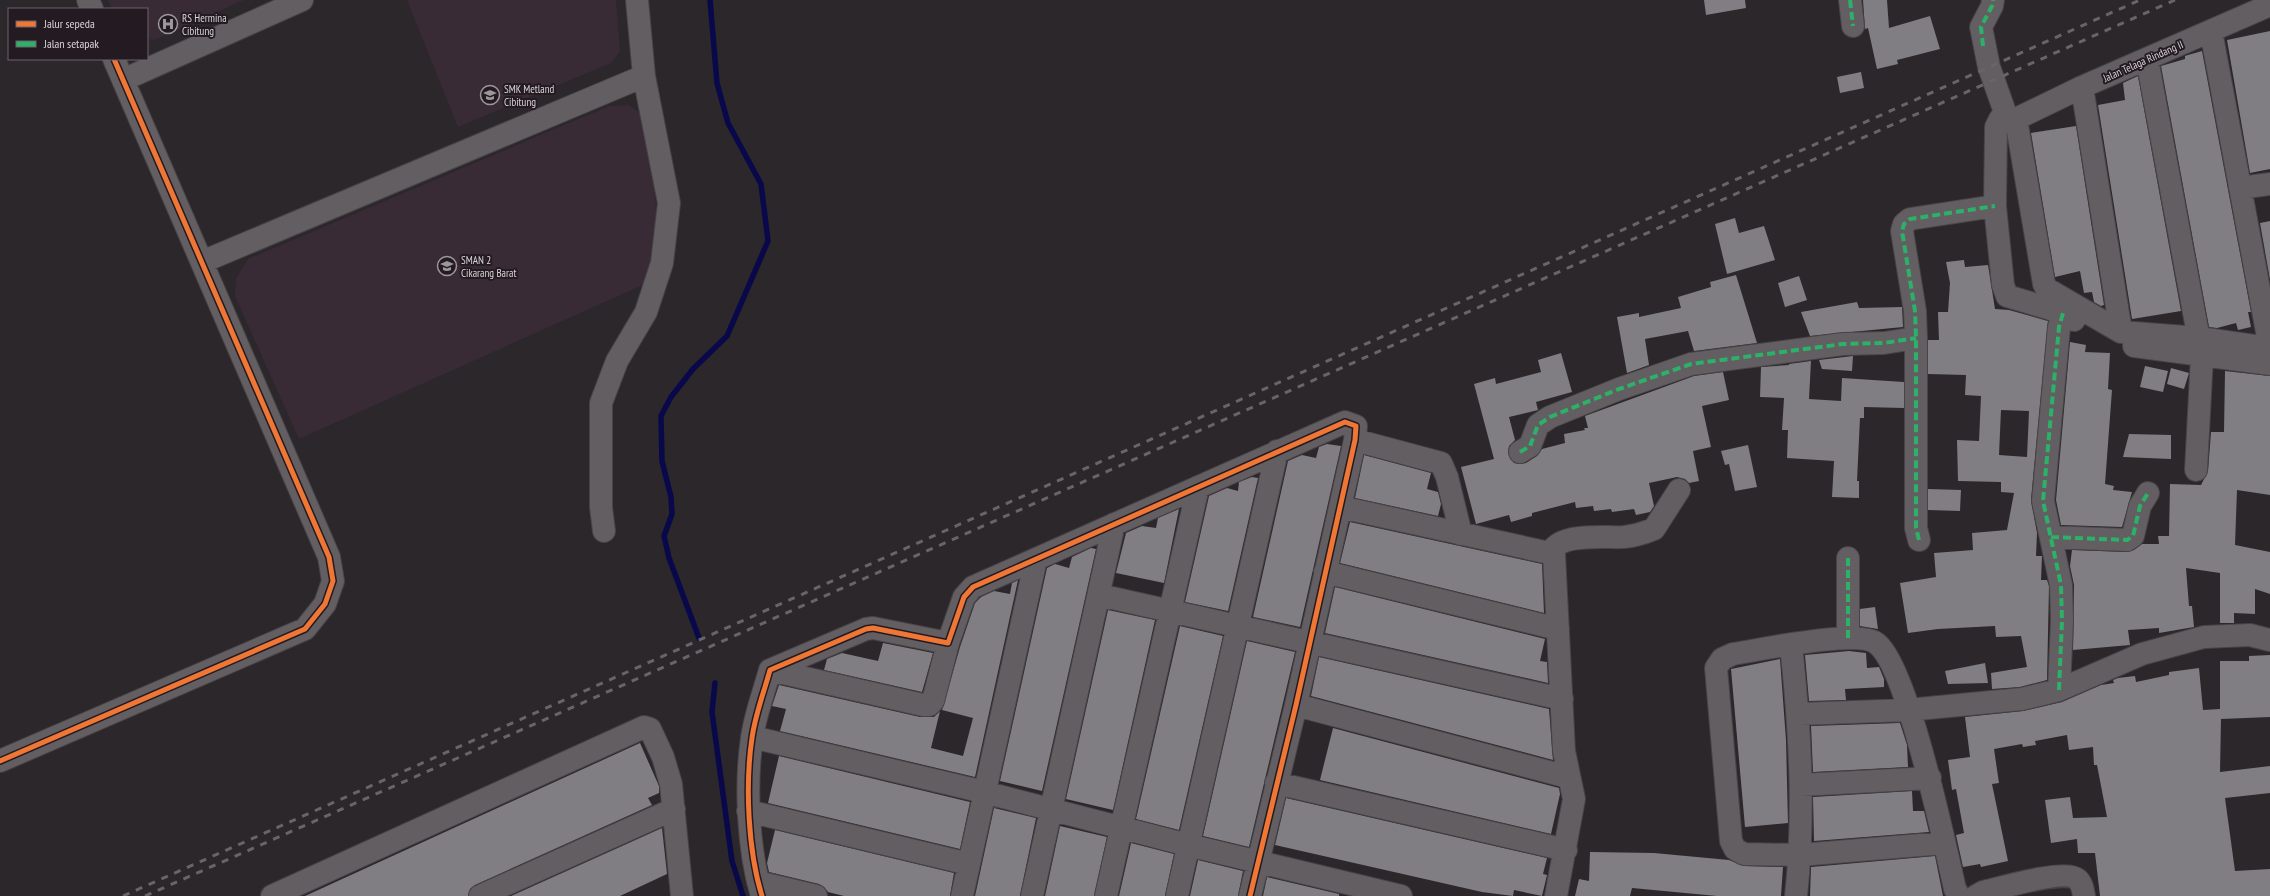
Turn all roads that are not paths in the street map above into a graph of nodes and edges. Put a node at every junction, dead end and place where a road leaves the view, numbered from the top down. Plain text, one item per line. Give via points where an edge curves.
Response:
1 (302, 0) edge
2 (637, 0) edge
3 (1850, 0) edge
4 (1993, 0) edge
5 (2270, 5) edge
6 (1852, 26) dead end
7 (2211, 31) junction
8 (2147, 59) junction
9 (114, 60) edge
10 (644, 76) junction
11 (123, 80) junction
12 (2082, 87) junction
13 (2270, 184) edge
14 (2240, 188) junction
15 (1995, 206) junction
16 (202, 262) junction
17 (2062, 313) junction
18 (2121, 332) junction
19 (1916, 338) junction
20 (2200, 347) junction
21 (2270, 348) edge
22 (2270, 364) edge
23 (1355, 440) junction
24 (1277, 451) junction
25 (1520, 452) dead end
26 (2196, 470) dead end
27 (1198, 487) junction
28 (1679, 490) dead end
29 (2148, 493) dead end
30 (1340, 507) junction
31 (1114, 524) junction
32 (604, 531) dead end
33 (1461, 534) junction
34 (2051, 538) junction
35 (1919, 540) dead end
36 (1554, 554) junction
37 (1848, 558) dead end
38 (1036, 559) junction
39 (1325, 572) junction
40 (1099, 595) junction
41 (1170, 611) junction
42 (1238, 626) junction
43 (1558, 629) junction
44 (1848, 638) junction
45 (2270, 640) edge
46 (1309, 641) junction
47 (948, 644) junction
48 (1791, 645) junction
49 (770, 670) junction
50 (2059, 690) junction
51 (1562, 699) junction
52 (1296, 705) junction
53 (1908, 710) junction
54 (1799, 714) junction
55 (752, 737) junction
56 (0, 761) edge
57 (1568, 777) junction
58 (1930, 778) junction
59 (1276, 783) junction
60 (1801, 785) junction
61 (984, 792) junction
62 (674, 809) junction
63 (1052, 810) junction
64 (748, 811) junction
65 (1121, 828) junction
66 (1944, 843) junction
67 (1188, 845) junction
68 (1566, 850) junction
69 (1800, 855) junction
70 (1258, 861) junction
71 (969, 864) junction
72 (760, 889) edge
73 (272, 896) edge
74 (480, 896) edge
75 (681, 896) edge
76 (816, 896) edge
77 (962, 896) edge
78 (1032, 896) edge
79 (1106, 896) edge
80 (1177, 896) edge
81 (1250, 896) edge
82 (1401, 896) edge
83 (1556, 896) edge
84 (1796, 896) edge
85 (1959, 896) edge
86 (1976, 896) edge
87 (2084, 896) edge

1 - 11 street
2 - 10 street
3 - 6 street
4 - 15 street via 1980,27 2006,115 2000,119 1996,127
5 - 7 street, Jalan Telaga Rindang II
7 - 8 street, Jalan Telaga Rindang II
7 - 14 street
8 - 12 street, Jalan Telaga Rindang II
8 - 20 street
9 - 11 street
10 - 16 street
10 - 32 street via 669,203 662,263 649,305 617,361 601,403
11 - 16 street
12 - 18 street
12 - 18 street, Jalan Telaga Rindang II via 2016,119 2044,284 2047,289
13 - 14 street
14 - 21 street
15 - 17 street via 2003,285 2007,296
15 - 19 street via 1910,219 1904,224 1902,231 1915,311
16 - 56 street via 329,557 333,581 325,604 305,629
17 - 20 street via 2120,344
17 - 34 street via 2048,422 2043,502
18 - 20 street
19 - 25 street via 1843,344 1691,364 1550,417 1538,425 1530,446
19 - 35 street via 1916,528
20 - 21 street
20 - 22 street
20 - 26 street
23 - 24 street via 1356,426 1345,422
23 - 30 street
23 - 33 street via 1441,464 1447,477
24 - 27 street
24 - 42 street
27 - 31 street
27 - 41 street
28 - 36 street via 1654,529 1624,537 1576,538 1556,545
29 - 34 street via 2140,506 2133,536 2127,540
30 - 33 street
30 - 39 street
31 - 38 street
31 - 40 street
33 - 36 street
34 - 50 street via 2061,585
36 - 43 street
37 - 44 street
38 - 47 street via 1003,572 967,591
38 - 61 street
39 - 43 street
39 - 46 street
40 - 41 street
40 - 63 street
41 - 42 street
41 - 65 street
42 - 46 street
42 - 67 street
43 - 51 street
44 - 48 street
44 - 53 street via 1876,642 1889,657
45 - 50 street via 2250,635 2226,635 2191,640 2142,654
46 - 51 street
46 - 52 street
47 - 49 street via 873,628 866,629
47 - 49 street via 934,701 929,705
48 - 54 street
48 - 69 street via 1733,654 1722,659 1716,668 1732,842 1735,849 1744,854
49 - 55 street
50 - 53 street via 2022,699
51 - 57 street
52 - 57 street
52 - 59 street
53 - 54 street
53 - 58 street
54 - 60 street
55 - 61 street
55 - 64 street
57 - 68 street via 1572,782 1574,799
58 - 60 street
58 - 66 street
59 - 68 street
59 - 70 street
60 - 69 street
61 - 63 street
61 - 71 street
62 - 73 street via 671,784 663,757 650,729 644,726
62 - 74 street
62 - 75 street
63 - 65 street
63 - 78 street
64 - 71 street
64 - 72 street
65 - 67 street
65 - 79 street
66 - 69 street
66 - 85 street
67 - 70 street
67 - 80 street
68 - 83 street
69 - 84 street
70 - 81 street
70 - 82 street
71 - 77 street
72 - 76 street
86 - 87 street via 1983,892 2063,876 2077,879

